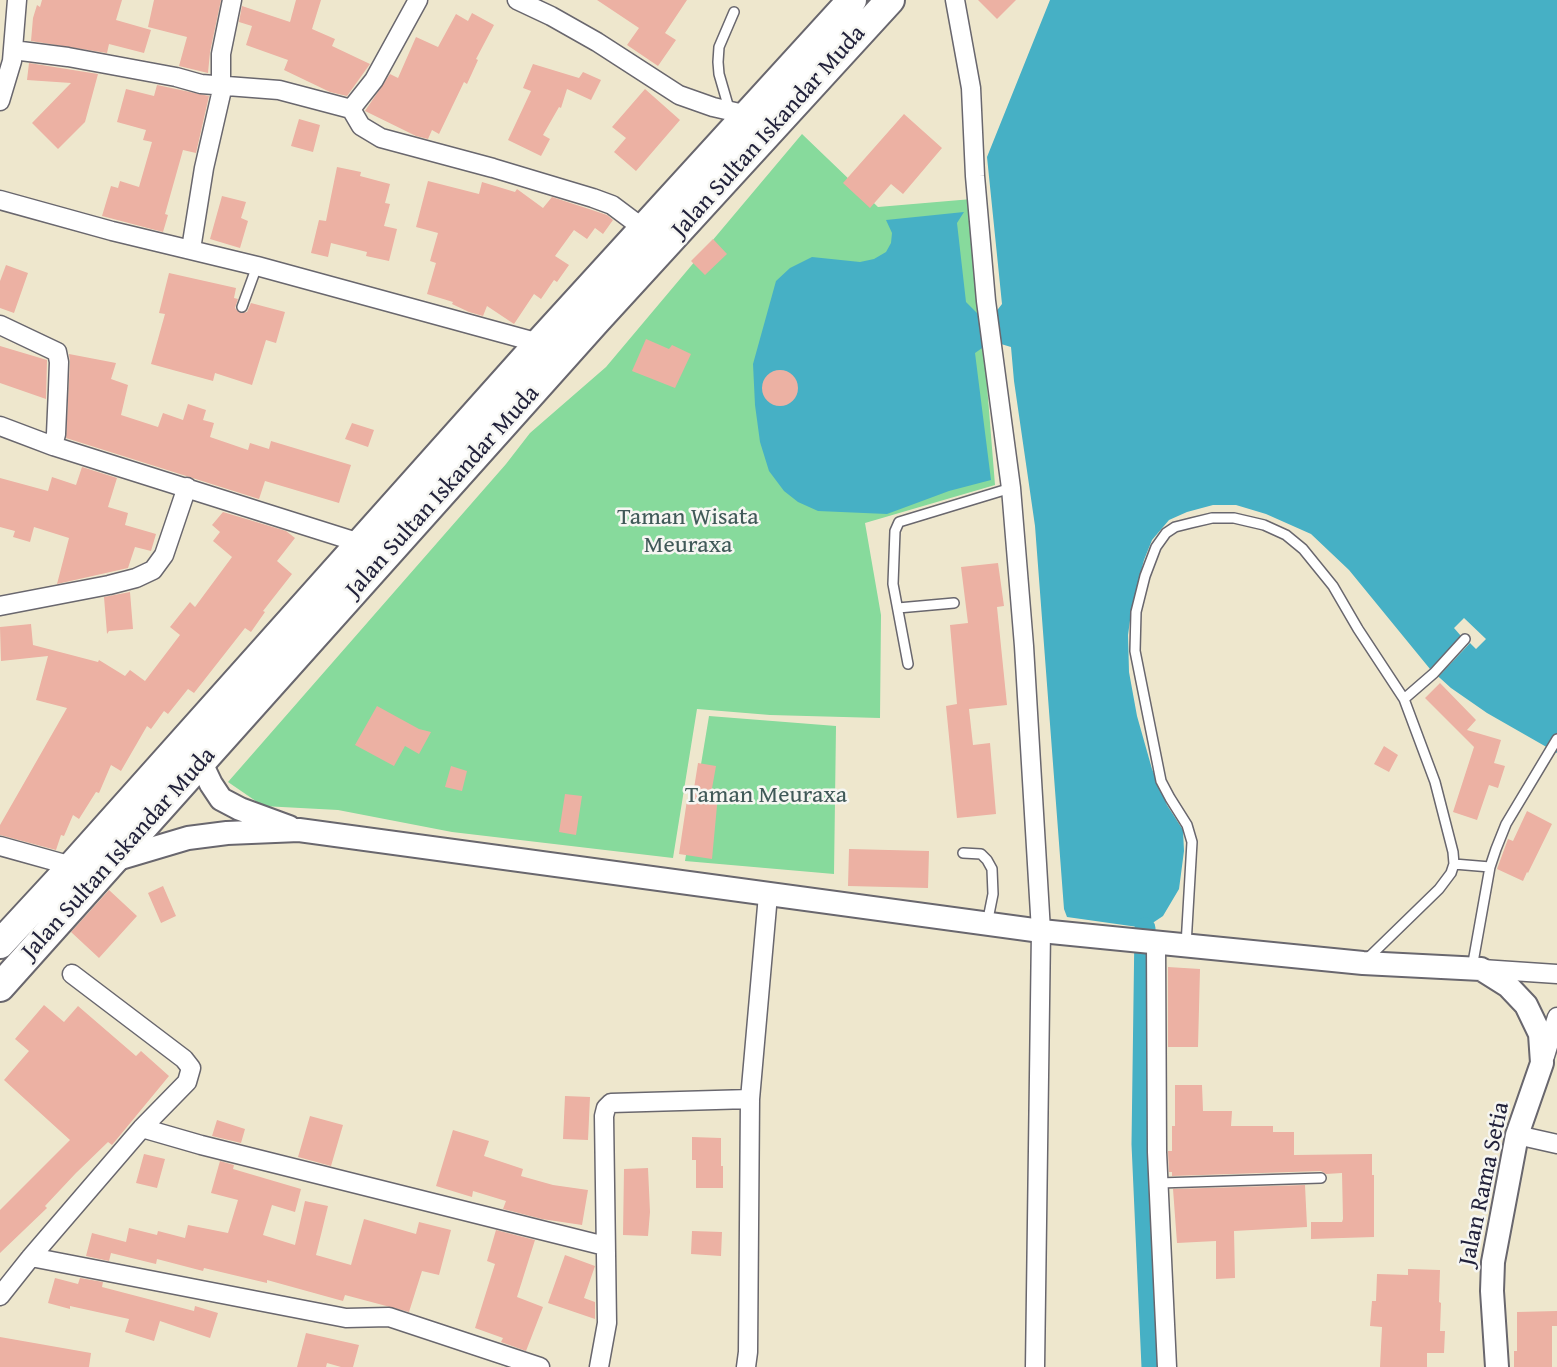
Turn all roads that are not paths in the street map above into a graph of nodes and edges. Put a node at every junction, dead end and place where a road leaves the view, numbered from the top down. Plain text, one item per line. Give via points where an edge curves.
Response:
1 (17, 0) edge
2 (232, 0) edge
3 (418, 0) edge
4 (517, 0) edge
5 (852, 0) edge
6 (890, 0) edge
7 (955, 0) edge
8 (734, 12) dead end
9 (13, 50) junction
10 (221, 85) junction
11 (0, 101) edge
12 (351, 109) junction
13 (739, 113) junction
14 (0, 200) edge
15 (644, 229) junction
16 (191, 249) junction
17 (257, 266) junction
18 (242, 307) dead end
19 (0, 326) edge
20 (539, 343) junction
21 (0, 426) edge
22 (53, 446) junction
23 (187, 487) junction
24 (1011, 488) junction
25 (360, 543) junction
26 (954, 603) dead end
27 (0, 606) edge
28 (898, 608) junction
29 (1465, 639) dead end
30 (908, 664) dead end
31 (1404, 699) junction
32 (1557, 740) edge
33 (201, 763) junction
34 (299, 830) junction
35 (0, 846) edge
36 (963, 853) dead end
37 (114, 860) junction
38 (1454, 864) junction
39 (72, 866) junction
40 (1490, 867) junction
41 (768, 895) junction
42 (987, 924) junction
43 (1046, 932) junction
44 (1150, 943) junction
45 (0, 944) edge
46 (1186, 947) junction
47 (1363, 963) junction
48 (1476, 969) junction
49 (72, 974) dead end
50 (1557, 974) edge
51 (0, 987) edge
52 (1557, 1017) edge
53 (1542, 1063) junction
54 (750, 1100) junction
55 (142, 1128) junction
56 (1517, 1135) junction
57 (1557, 1144) edge
58 (1321, 1178) dead end
59 (1159, 1183) junction
60 (605, 1245) junction
61 (31, 1257) junction
62 (0, 1296) edge
63 (540, 1367) edge
64 (599, 1367) edge
65 (746, 1367) edge
66 (1035, 1367) edge
67 (1167, 1367) edge
68 (1497, 1367) edge

1 - 9 street
2 - 10 street via 221,54
3 - 12 street via 374,80
4 - 13 street via 597,42 679,95
5 - 13 highway, Jalan Sultan Iskandar Muda
6 - 33 highway, Jalan Sultan Iskandar Muda via 596,321
7 - 24 street via 971,88 986,302
8 - 13 lane via 719,47 718,62 719,74
9 - 10 street
9 - 11 street
10 - 12 street via 279,90
10 - 16 street
12 - 15 street via 361,126 381,138 593,198 621,210
13 - 15 highway, Jalan Sultan Iskandar Muda
14 - 16 street
15 - 20 highway, Jalan Sultan Iskandar Muda
16 - 17 street
17 - 18 lane
17 - 20 street
19 - 22 street via 57,352
20 - 25 highway, Jalan Sultan Iskandar Muda
21 - 22 street
22 - 23 street
23 - 25 street
23 - 27 street via 164,555 153,570 109,585
24 - 28 lane via 899,522 895,531 894,584
24 - 43 street
25 - 39 highway, Jalan Sultan Iskandar Muda
26 - 28 lane
28 - 30 lane
29 - 31 lane
31 - 38 lane via 1435,782
31 - 46 lane via 1333,586 1286,536 1264,525 1234,518 1191,522 1166,533 1145,576 1136,612 1134,651 1161,780 1187,825 1192,842
32 - 40 lane via 1506,824
33 - 34 street via 221,799
33 - 37 highway, Jalan Sultan Iskandar Muda
34 - 37 street via 188,838
34 - 41 street
35 - 39 street
36 - 42 lane via 981,854 992,869 993,894
37 - 51 highway, Jalan Sultan Iskandar Muda
38 - 40 lane
38 - 47 lane via 1439,889
39 - 45 highway, Jalan Sultan Iskandar Muda
40 - 48 lane
41 - 42 street
41 - 54 street
42 - 43 street
43 - 44 street
43 - 66 street
44 - 46 street
44 - 59 street
46 - 47 street
47 - 48 street
48 - 50 street
48 - 53 street via 1508,986 1526,1005 1540,1034
49 - 55 street via 191,1068 187,1082
52 - 53 street, Jalan Rama Setia
53 - 56 street, Jalan Rama Setia
54 - 60 street via 611,1103 604,1116
54 - 65 street
55 - 60 street
55 - 61 street
56 - 57 street
56 - 68 street, Jalan Rama Setia via 1493,1262
58 - 59 lane
59 - 67 street
60 - 64 street via 607,1323
61 - 62 street
61 - 63 street via 346,1318 389,1317

